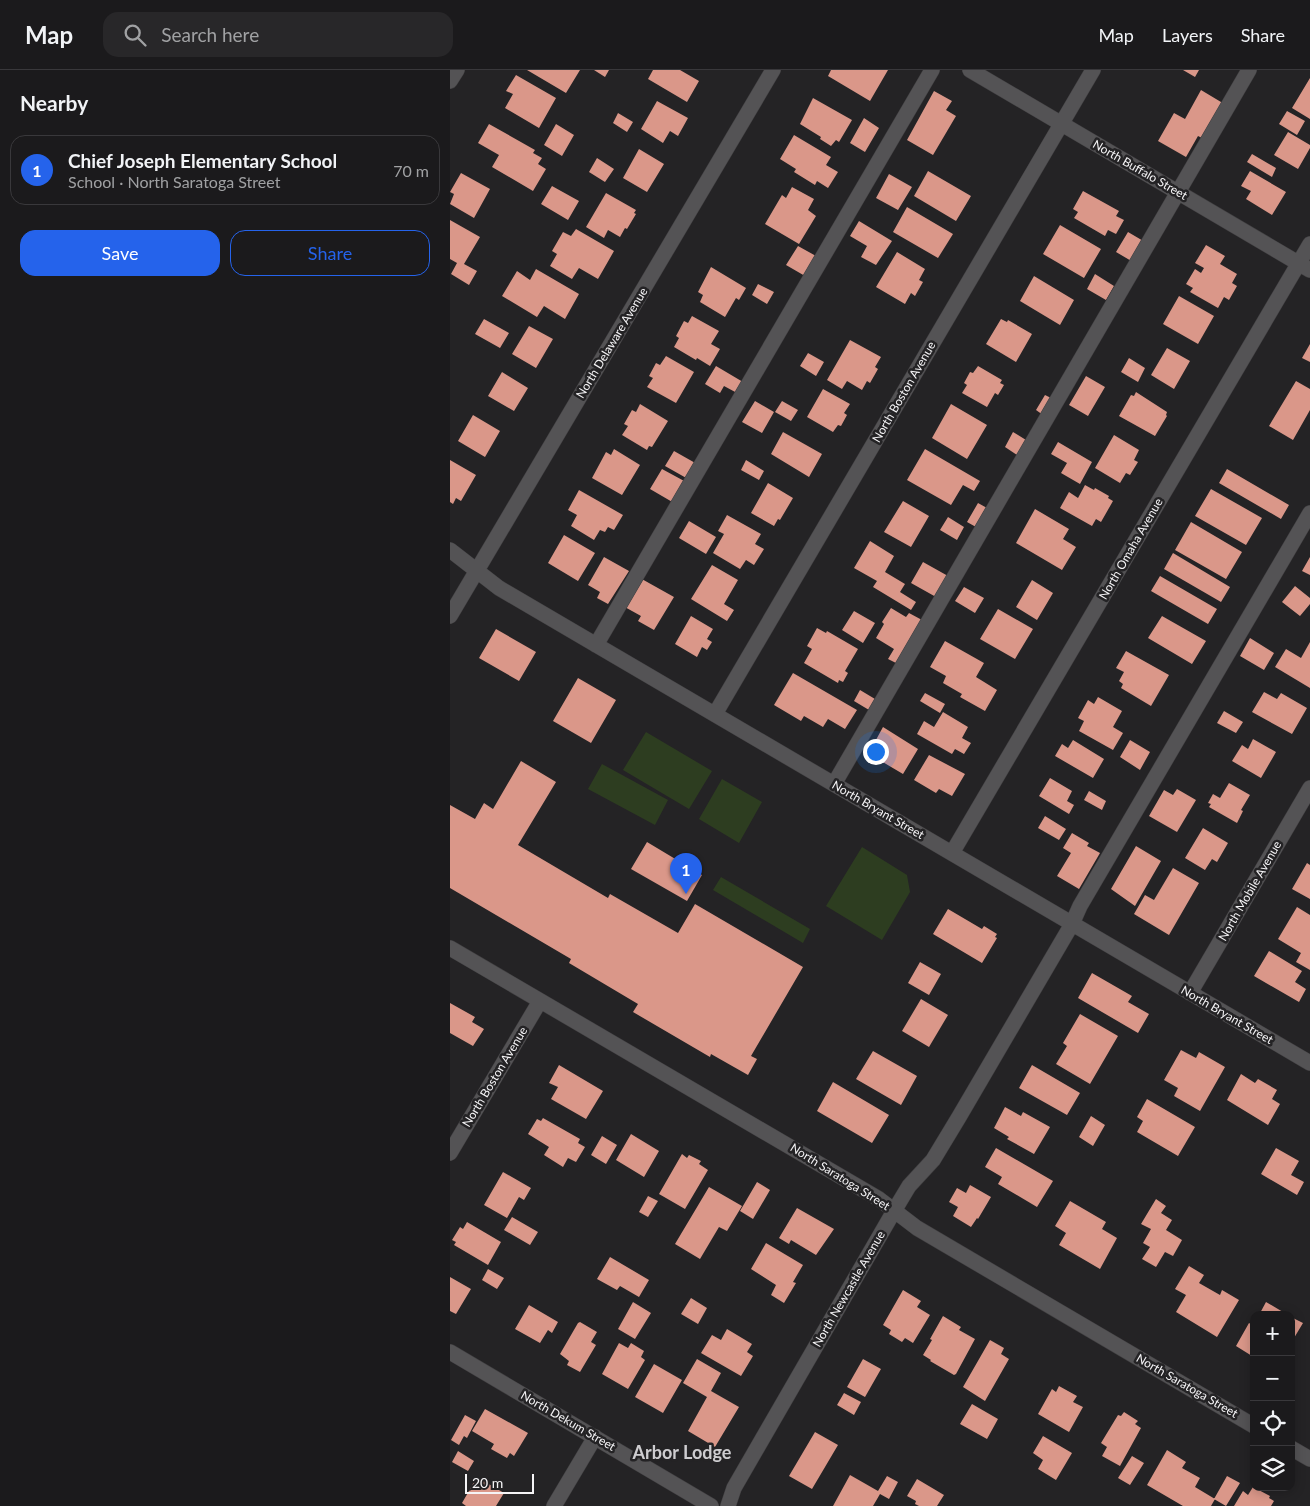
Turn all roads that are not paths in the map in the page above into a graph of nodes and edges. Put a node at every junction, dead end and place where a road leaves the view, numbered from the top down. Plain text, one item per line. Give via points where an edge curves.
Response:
1 (457, 70) edge
2 (774, 70) edge
3 (932, 70) edge
4 (970, 70) edge
5 (1093, 70) edge
6 (1249, 70) edge
7 (450, 81) edge
8 (1062, 124) junction
9 (1178, 191) junction
10 (1310, 244) edge
11 (1304, 267) edge
12 (1310, 513) edge
13 (450, 550) edge
14 (477, 570) junction
15 (450, 616) edge
16 (596, 645) junction
17 (715, 714) junction
18 (834, 784) junction
19 (1310, 788) edge
20 (952, 853) junction
21 (1072, 924) junction
22 (450, 948) edge
23 (1190, 993) junction
24 (540, 1001) junction
25 (1310, 1062) edge
26 (450, 1153) edge
27 (894, 1211) junction
28 (450, 1352) edge
29 (1250, 1424) edge
30 (595, 1436) junction
31 (1295, 1450) edge
32 (1310, 1459) edge
33 (554, 1506) edge
34 (711, 1506) edge
35 (728, 1506) edge

1 - 7 street
2 - 14 street, North Delaware Avenue
3 - 16 street
4 - 8 street, North Buffalo Street
5 - 8 street, North Boston Avenue
6 - 9 street
8 - 9 street, North Buffalo Street
8 - 17 street, North Boston Avenue
9 - 11 street, North Buffalo Street
9 - 18 street
10 - 11 street, North Omaha Avenue
11 - 20 street, North Omaha Avenue
12 - 21 street, North Newcastle Avenue
13 - 14 street, North Bryant Street
14 - 15 street, North Delaware Avenue
14 - 16 street, North Bryant Street via 499,588
16 - 17 street, North Bryant Street
17 - 18 street, North Bryant Street
18 - 20 street, North Bryant Street
19 - 23 street, North Mobile Avenue
20 - 21 street, North Bryant Street
21 - 23 street, North Bryant Street
21 - 27 street, North Newcastle Avenue via 933,1160 909,1186
22 - 24 street, North Saratoga Street
23 - 25 street, North Bryant Street
24 - 26 street, North Boston Avenue
24 - 27 street, North Saratoga Street via 846,1179
27 - 29 street, North Saratoga Street via 917,1228
27 - 35 street, North Newcastle Avenue via 734,1488
28 - 30 street, North Dekum Street
30 - 33 street
30 - 34 street, North Dekum Street
31 - 32 street

